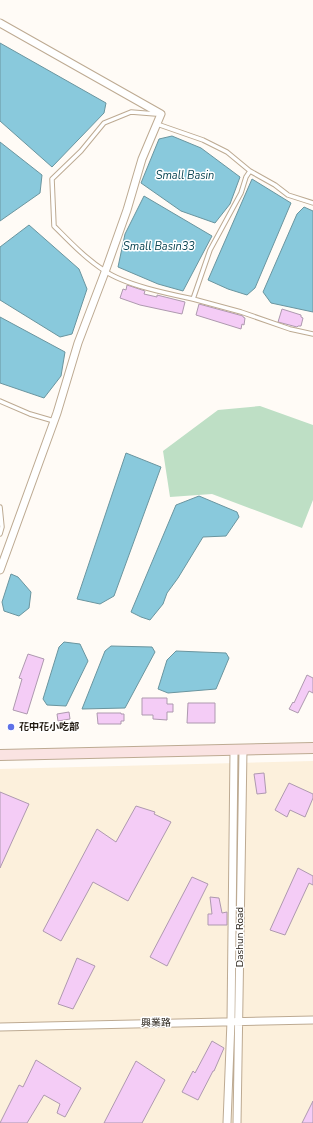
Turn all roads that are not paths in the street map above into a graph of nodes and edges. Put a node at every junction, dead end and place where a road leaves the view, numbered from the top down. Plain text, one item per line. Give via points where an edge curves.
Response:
1 (0, 23) edge
2 (161, 114) junction
3 (157, 124) junction
4 (250, 171) junction
5 (313, 203) edge
6 (106, 272) junction
7 (193, 299) junction
8 (313, 334) edge
9 (0, 400) edge
10 (54, 421) junction
11 (0, 507) edge
12 (0, 534) edge
13 (0, 570) edge
14 (313, 748) edge
15 (238, 751) junction
16 (0, 755) edge
17 (313, 1020) edge
18 (231, 1021) junction
19 (239, 1021) junction
20 (0, 1027) edge
21 (227, 1123) edge
22 (237, 1123) edge

1 - 2 street
2 - 3 street
2 - 6 lane via 131,112 104,123 81,151 52,179 54,226
3 - 4 lane via 203,140 227,152
3 - 6 street via 142,159
4 - 5 lane via 276,185 288,195
4 - 7 lane via 210,250
6 - 7 lane via 119,279
6 - 10 street via 78,343
7 - 8 lane
9 - 10 lane via 30,414
10 - 13 street
11 - 12 lane
14 - 15 main road
15 - 16 main road
15 - 18 street, Dashun Road
15 - 19 street, Dashun Road
17 - 19 street, 興業路
18 - 19 street, 興業路
18 - 20 street, 興業路
18 - 21 street, Dashun Road
19 - 22 street, Dashun Road

